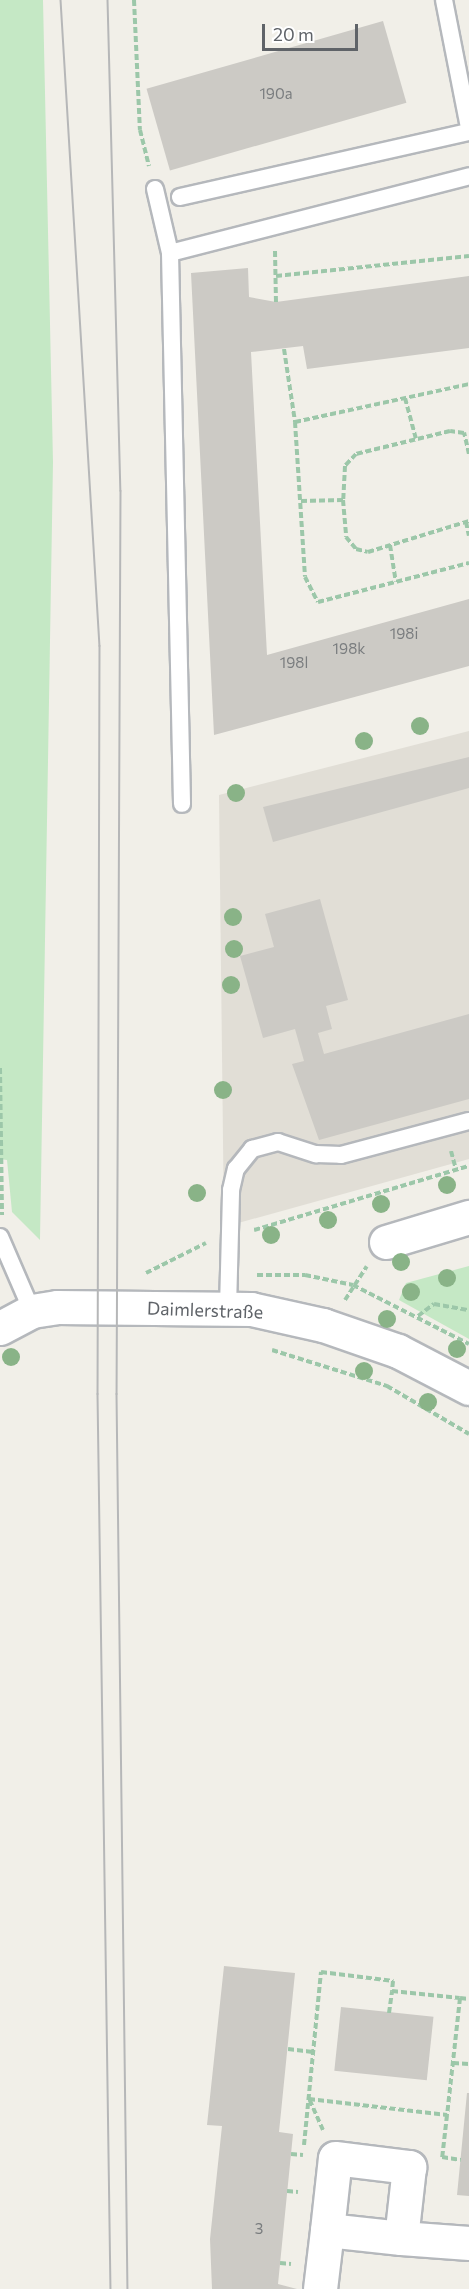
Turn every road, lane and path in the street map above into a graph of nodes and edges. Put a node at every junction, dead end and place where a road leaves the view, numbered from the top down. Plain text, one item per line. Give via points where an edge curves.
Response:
1 (134, 0) edge
2 (444, 0) edge
3 (469, 130) edge
4 (469, 177) edge
5 (155, 189) joint
6 (180, 197) dead end
7 (274, 225) junction
8 (170, 253) junction
9 (469, 256) edge
10 (276, 276) junction
11 (276, 302) dead end
12 (284, 349) dead end
13 (469, 384) edge
14 (405, 398) junction
15 (296, 422) junction
16 (416, 440) junction
17 (469, 454) edge
18 (343, 500) junction
19 (301, 501) junction
20 (467, 521) edge
21 (469, 536) edge
22 (390, 545) junction
23 (469, 562) edge
24 (396, 582) junction
25 (182, 804) dead end
26 (0, 1068) edge
27 (469, 1121) edge
28 (469, 1166) edge
29 (469, 1217) edge
30 (231, 1237) junction
31 (0, 1238) edge
32 (386, 1242) joint
33 (143, 1275) dead end
34 (227, 1275) junction
35 (353, 1285) junction
36 (228, 1308) junction
37 (469, 1310) edge
38 (32, 1311) junction
39 (418, 1316) junction
40 (0, 1328) edge
41 (332, 1328) junction
42 (469, 1344) edge
43 (259, 1345) dead end
44 (469, 1388) edge
45 (469, 1434) edge
46 (392, 1991) junction
47 (460, 1998) junction
48 (469, 1999) edge
49 (389, 2013) dead end
50 (288, 2049) dead end
51 (313, 2052) junction
52 (453, 2062) junction
53 (469, 2064) edge
54 (447, 2115) dead end
55 (291, 2154) dead end
56 (303, 2156) junction
57 (442, 2157) dead end
58 (461, 2160) dead end
59 (302, 2165) dead end
60 (301, 2183) dead end
61 (287, 2191) dead end
62 (300, 2192) junction
63 (299, 2202) dead end
64 (327, 2230) junction
65 (401, 2238) junction
66 (469, 2243) edge
67 (294, 2254) dead end
68 (280, 2263) dead end
69 (293, 2264) junction
70 (321, 2285) edge

1 - 5 path via 140,130
2 - 3 lane
3 - 6 lane
4 - 7 lane
5 - 8 lane
7 - 8 lane
7 - 10 path
8 - 25 lane
9 - 10 path
10 - 11 path
12 - 15 path
13 - 14 path
14 - 15 path
14 - 16 path
15 - 19 path
16 - 17 path via 464,433
16 - 18 path via 356,454 345,466
18 - 19 path
18 - 22 path via 346,537 356,549
19 - 24 path via 305,577 318,602
20 - 21 path
20 - 22 path
22 - 24 path
23 - 24 path
26 - 31 path via 5,1144
27 - 30 lane via 341,1155 316,1154 278,1142 260,1145 236,1169
28 - 30 path
29 - 32 street
30 - 33 path
30 - 34 lane
31 - 38 lane
32 - 35 path
34 - 35 path via 305,1275
34 - 36 lane
35 - 39 path
35 - 41 path
36 - 38 street, Daimlerstraße
36 - 41 street, Daimlerstraße via 284,1314
37 - 39 path via 434,1304
38 - 40 street, Daimlerstraße
39 - 42 path
41 - 44 street, Daimlerstraße via 398,1351
43 - 45 path via 387,1386
46 - 47 path
46 - 49 path
46 - 51 path via 393,1981 321,1972
47 - 48 path
47 - 52 path
50 - 51 path
51 - 56 path
52 - 53 path
52 - 54 path
55 - 56 path
56 - 59 path
57 - 58 path
60 - 62 path
61 - 62 path
62 - 63 path
64 - 65 street
64 - 65 street via 335,2158 409,2167
64 - 70 street
65 - 66 street
67 - 69 path
68 - 69 path
69 - 70 path via 292,2277

